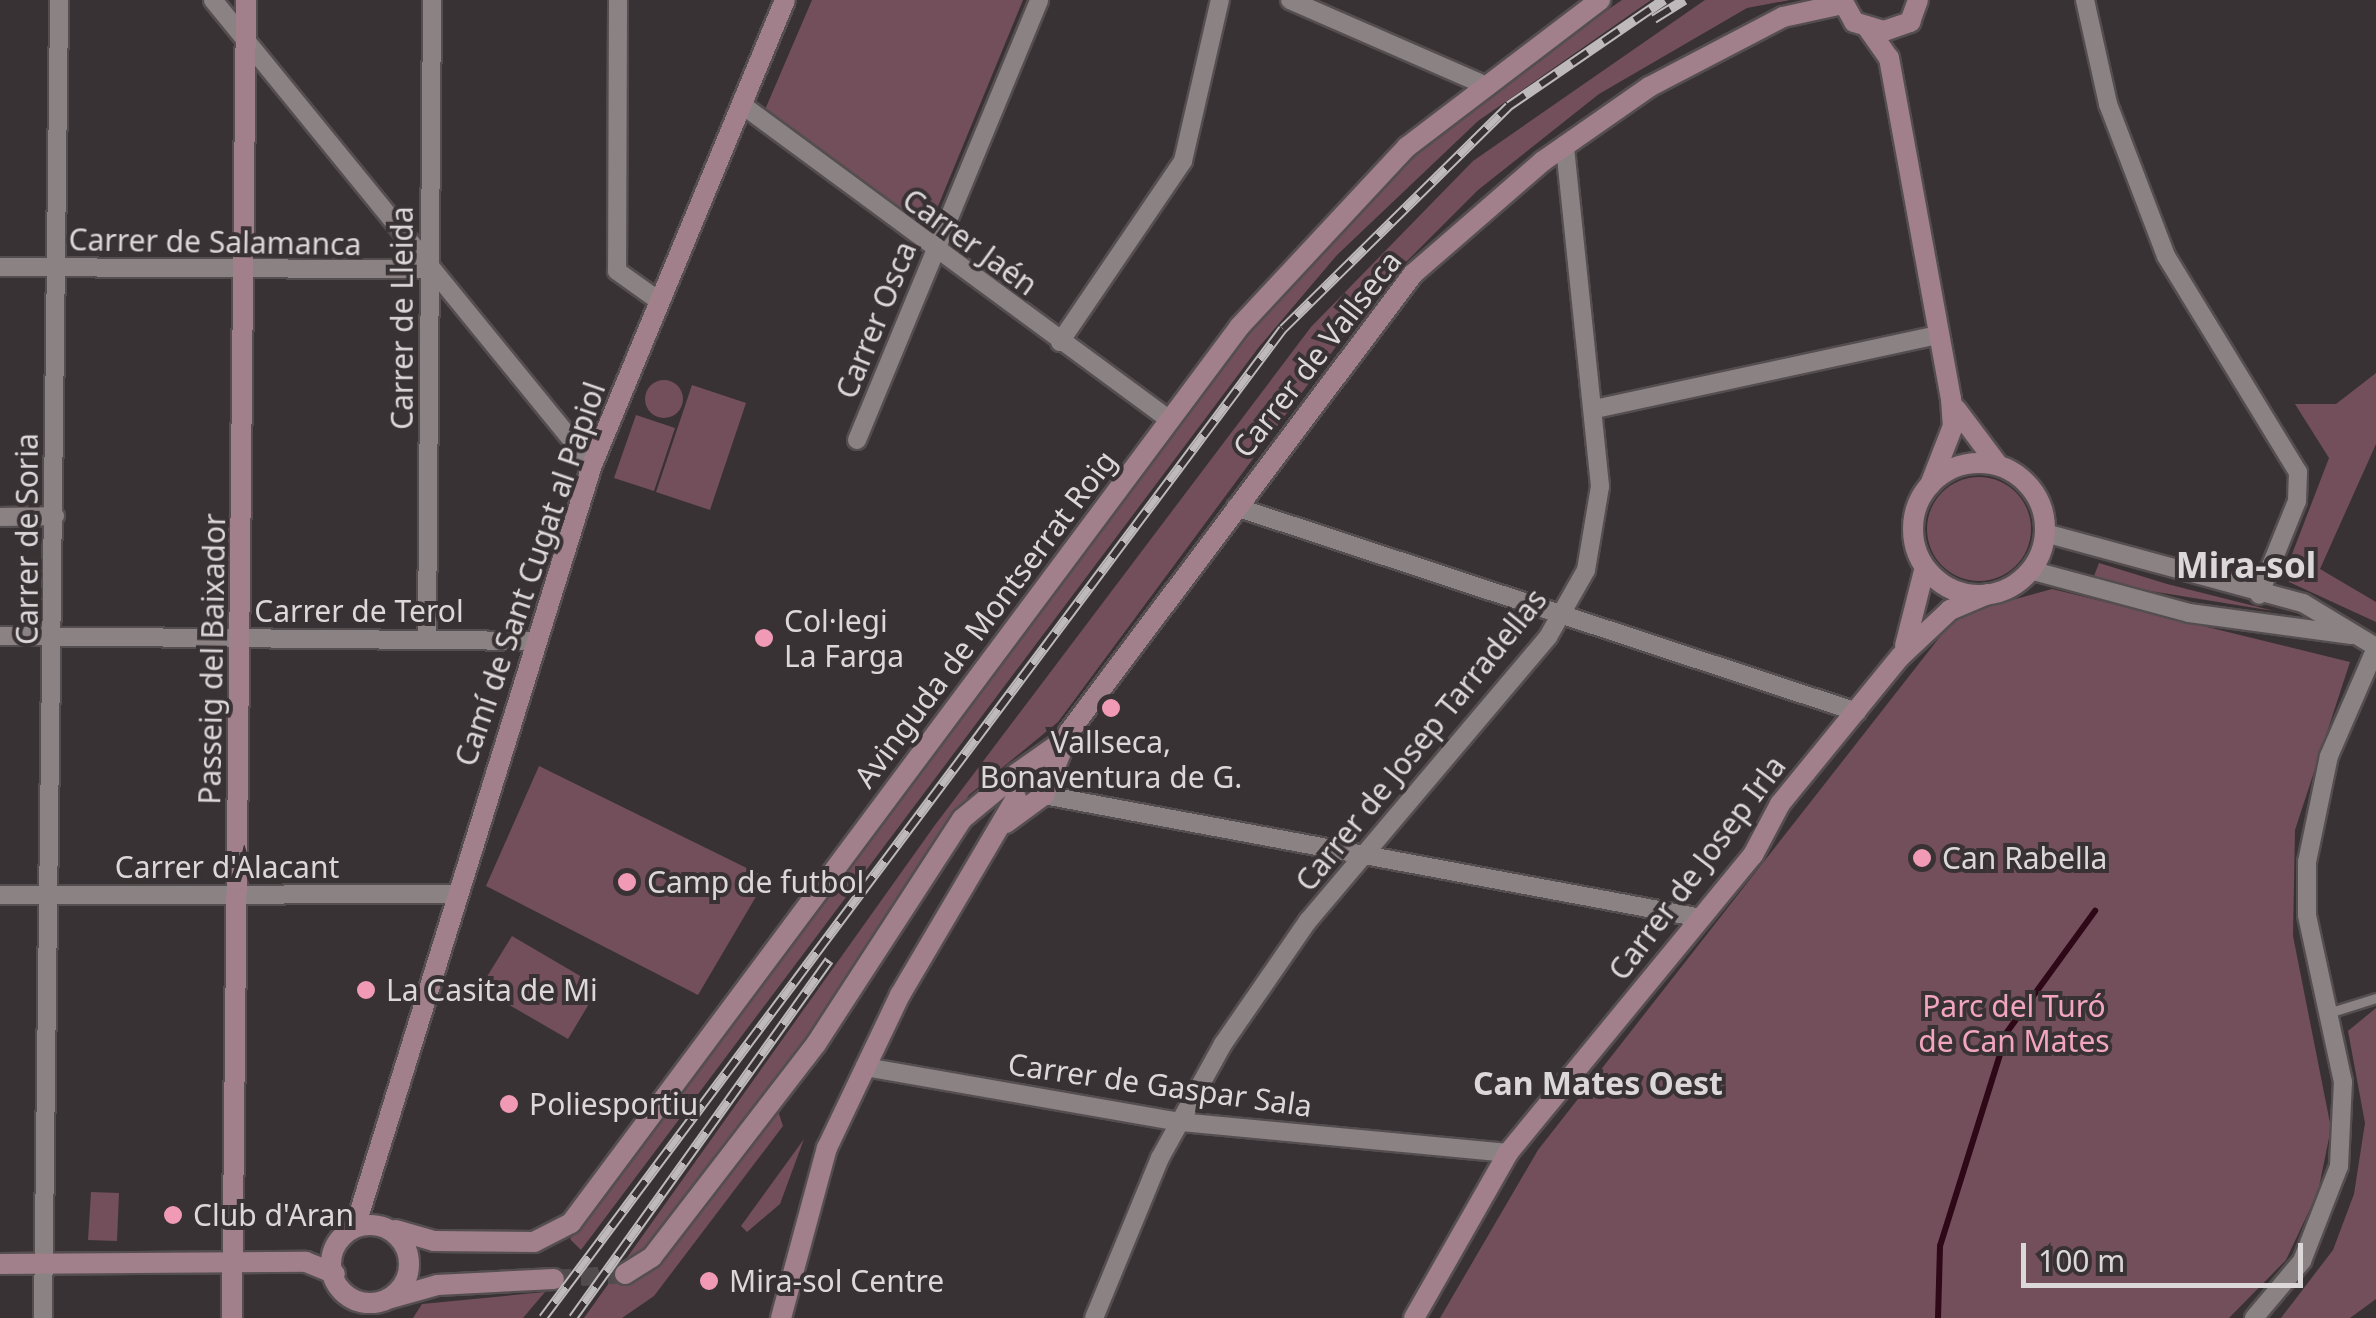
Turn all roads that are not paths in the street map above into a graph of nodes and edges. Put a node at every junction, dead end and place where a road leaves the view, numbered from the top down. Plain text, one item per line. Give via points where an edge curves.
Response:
1 (58, 0) edge
2 (212, 0) edge
3 (246, 0) edge
4 (432, 0) edge
5 (618, 0) edge
6 (785, 0) edge
7 (1039, 0) edge
8 (1220, 0) edge
9 (1290, 0) edge
10 (1600, 0) edge
11 (2085, 0) edge
12 (1842, 2) edge
13 (1921, 3) edge
14 (1328, 7) edge
15 (1867, 27) junction
16 (1901, 28) junction
17 (246, 39) junction
18 (1891, 68) junction
19 (1480, 82) junction
20 (741, 104) junction
21 (1565, 145) junction
22 (934, 252) junction
23 (0, 266) edge
24 (56, 268) junction
25 (245, 269) junction
26 (429, 269) junction
27 (659, 300) junction
28 (1938, 335) junction
29 (1060, 342) junction
30 (1950, 398) junction
31 (1595, 410) junction
32 (1170, 420) junction
33 (857, 440) dead end
34 (592, 465) junction
35 (1999, 466) junction
36 (1930, 486) junction
37 (1236, 507) junction
38 (55, 516) junction
39 (0, 517) edge
40 (2044, 533) junction
41 (1925, 567) junction
42 (2030, 570) junction
43 (1988, 594) junction
44 (2259, 595) junction
45 (1563, 614) junction
46 (2354, 635) junction
47 (0, 636) edge
48 (54, 636) junction
49 (243, 637) junction
50 (427, 637) junction
51 (538, 641) junction
52 (2376, 647) edge
53 (1900, 656) junction
54 (1856, 712) junction
55 (1028, 789) junction
56 (1365, 854) junction
57 (239, 894) junction
58 (454, 894) junction
59 (0, 895) edge
60 (50, 895) junction
61 (1701, 918) junction
62 (2376, 998) edge
63 (2328, 1013) junction
64 (865, 1068) junction
65 (1180, 1122) junction
66 (1508, 1153) junction
67 (371, 1181) junction
68 (356, 1224) junction
69 (394, 1228) junction
70 (342, 1242) junction
71 (434, 1242) junction
72 (306, 1262) junction
73 (233, 1263) junction
74 (0, 1264) edge
75 (45, 1264) junction
76 (403, 1269) junction
77 (335, 1274) junction
78 (625, 1274) tunnel mouth
79 (554, 1279) tunnel mouth
80 (438, 1285) junction
81 (375, 1308) edge
82 (346, 1309) edge
83 (43, 1318) edge
84 (232, 1318) edge
85 (780, 1318) edge
86 (1094, 1318) edge
87 (1414, 1318) edge
88 (2254, 1318) edge

1 - 24 street, Carrer de Soria
2 - 17 street
3 - 17 street, Passeig del Baixador
4 - 26 street, Carrer de Lleida
5 - 27 street via 617,270
6 - 20 street, Camí de Sant Cugat al Papiol
7 - 22 street, Carrer Osca
8 - 29 street via 1184,161
9 - 14 street
10 - 19 street, Avinguda de Montserrat Roig
11 - 44 street via 2108,104 2166,256 2298,472 2297,501
12 - 15 street
12 - 21 street, Carrer de Vallseca via 1751,32
13 - 16 street
14 - 19 street
15 - 16 street
15 - 18 street
16 - 18 street
17 - 25 street, Passeig del Baixador
17 - 26 street
18 - 28 street
19 - 32 street, Avinguda de Montserrat Roig via 1318,236
20 - 22 street, Carrer Jaén
20 - 27 street, Camí de Sant Cugat al Papiol
21 - 31 street, Carrer de Josep Tarradellas
21 - 37 street, Carrer de Vallseca via 1413,274
22 - 29 street, Carrer Jaén
22 - 33 street, Carrer Osca
23 - 24 street, Carrer de Salamanca
24 - 25 street, Carrer de Salamanca
24 - 38 street, Carrer de Soria
25 - 26 street, Carrer de Salamanca
25 - 49 street, Passeig del Baixador
26 - 34 street
26 - 50 street, Carrer de Lleida
27 - 34 street, Camí de Sant Cugat al Papiol
28 - 30 street
28 - 31 street
29 - 32 street, Carrer Jaén
30 - 35 street
30 - 36 street via 1953,426
31 - 45 street, Carrer de Josep Tarradellas via 1595,536
32 - 71 street, Avinguda de Montserrat Roig via 571,1223 534,1242
34 - 51 street, Camí de Sant Cugat al Papiol
35 - 36 street via 1962,465
35 - 40 street via 2030,487
36 - 41 street via 1913,533
37 - 45 street
37 - 55 street, Carrer de Vallseca
38 - 39 street
38 - 48 street, Carrer de Soria
40 - 42 street
40 - 44 street
41 - 43 street via 1953,589
41 - 53 street
42 - 43 street
42 - 46 street via 2188,613
43 - 53 street via 1950,610
44 - 46 street via 2303,603
45 - 54 street
45 - 56 street, Carrer de Josep Tarradellas
46 - 52 street
47 - 48 street, Carrer de Terol
48 - 49 street, Carrer de Terol
48 - 60 street, Carrer de Soria
49 - 50 street, Carrer de Terol
49 - 57 street, Passeig del Baixador
50 - 51 street, Carrer de Terol
51 - 58 street, Camí de Sant Cugat al Papiol
52 - 63 street via 2329,756 2307,862 2307,915
53 - 54 street, Carrer de Josep Irla
54 - 61 street, Carrer de Josep Irla
55 - 56 street
55 - 64 street, Carrer de Vallseca
55 - 78 street via 975,804 816,1044 662,1246
56 - 61 street
56 - 65 street, Carrer de Josep Tarradellas via 1281,957
57 - 58 street, Carrer d'Alacant
57 - 60 street, Carrer d'Alacant
57 - 73 street, Passeig del Baixador
58 - 67 street, Camí de Sant Cugat al Papiol via 380,1123
59 - 60 street, Carrer d'Alacant
60 - 75 street, Carrer de Soria
61 - 66 street, Carrer de Josep Irla
62 - 63 lane
63 - 88 street via 2343,1082 2334,1185 2302,1261
64 - 65 street, Carrer de Gaspar Sala
64 - 85 street, Carrer de Vallseca via 814,1183
65 - 66 street, Carrer de Gaspar Sala
65 - 86 street, Carrer de Josep Tarradellas
66 - 87 street, Carrer de Josep Irla
67 - 68 street, Camí de Sant Cugat al Papiol
67 - 69 street
68 - 69 street
68 - 70 street
69 - 71 street, Avinguda de Montserrat Roig
69 - 76 street
70 - 72 street
70 - 77 street
71 - 76 street
72 - 73 street
72 - 77 street
73 - 75 street
73 - 84 street, Passeig del Baixador
74 - 75 street
75 - 83 street, Carrer de Soria
76 - 80 street
76 - 81 street
77 - 82 street
79 - 80 street
80 - 81 street
81 - 82 street

